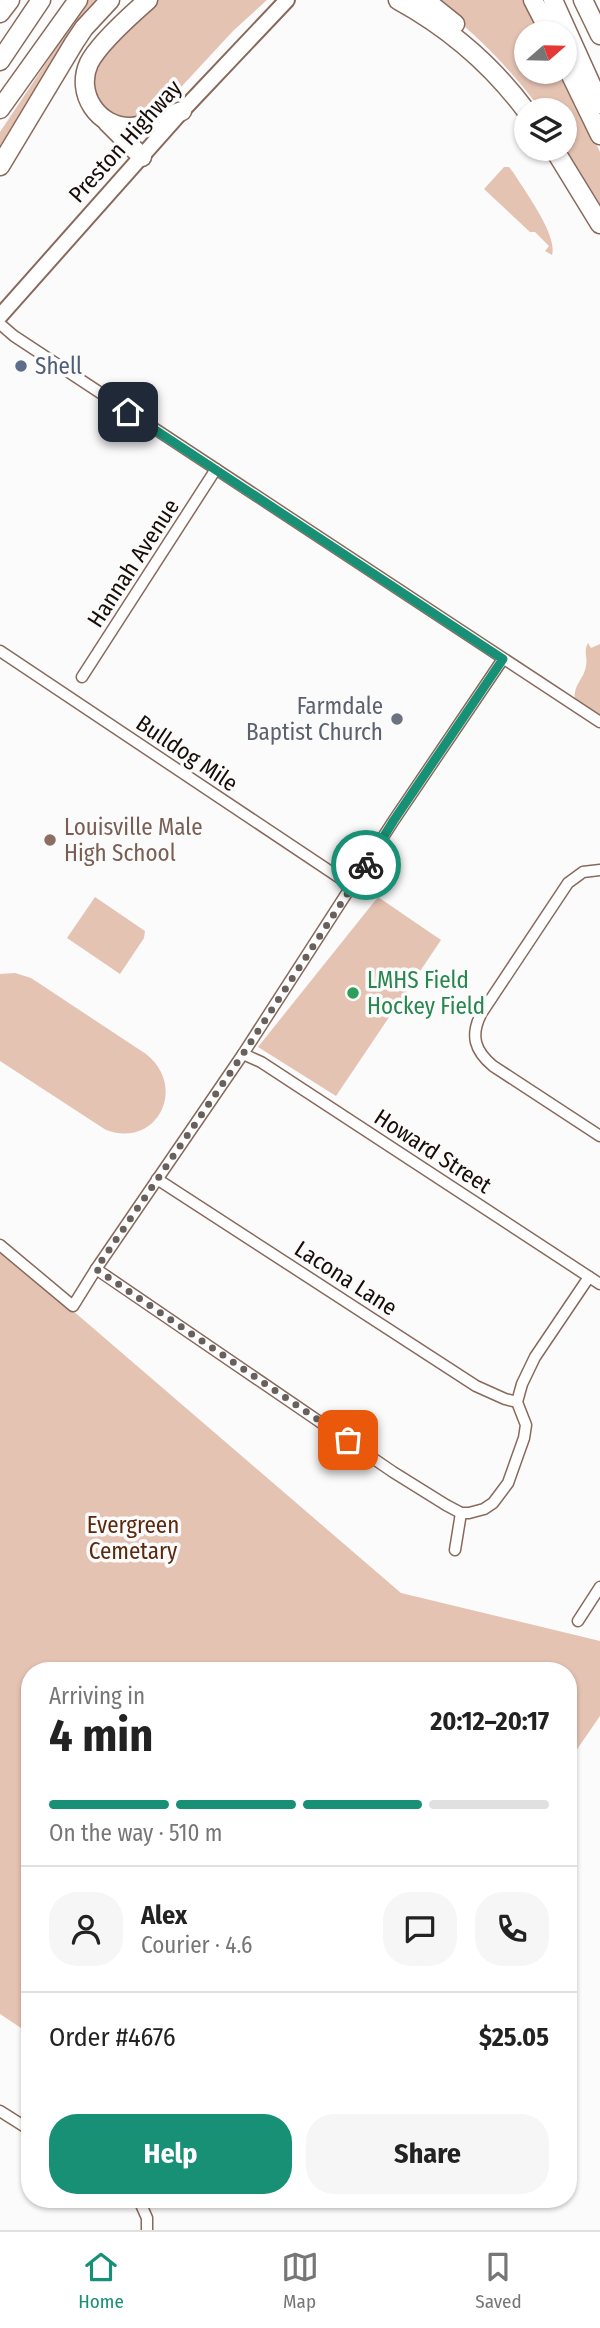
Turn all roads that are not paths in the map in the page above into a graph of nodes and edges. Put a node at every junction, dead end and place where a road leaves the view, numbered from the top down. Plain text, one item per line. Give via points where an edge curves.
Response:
1 (9, 0) edge
2 (41, 0) edge
3 (78, 0) edge
4 (110, 0) edge
5 (148, 0) edge
6 (287, 0) edge
7 (398, 0) edge
8 (425, 0) edge
9 (533, 0) edge
10 (552, 0) edge
11 (583, 0) edge
12 (591, 0) edge
13 (0, 13) edge
14 (544, 21) edge
15 (598, 31) edge
16 (0, 61) edge
17 (575, 84) edge
18 (515, 98) edge
19 (526, 98) edge
20 (600, 104) edge
21 (0, 109) edge
22 (182, 111) junction
23 (107, 122) junction
24 (600, 135) edge
25 (142, 157) junction
26 (561, 161) edge
27 (0, 166) edge
28 (600, 224) edge
29 (0, 316) edge
30 (0, 324) edge
31 (216, 469) junction
32 (0, 651) edge
33 (503, 659) junction
34 (82, 677) dead end
35 (600, 722) edge
36 (600, 870) edge
37 (352, 886) junction
38 (243, 1054) junction
39 (600, 1136) edge
40 (158, 1179) junction
41 (0, 1245) edge
42 (96, 1269) junction
43 (589, 1277) junction
44 (600, 1284) edge
45 (517, 1402) junction
46 (461, 1513) junction
47 (455, 1550) dead end
48 (600, 1587) edge
49 (578, 1621) dead end
50 (0, 2111) edge
51 (21, 2124) edge
52 (143, 2208) edge
53 (146, 2230) edge

1 - 13 highway
2 - 16 highway
3 - 21 highway
4 - 27 highway via 74,43
5 - 23 highway via 89,64 87,97
6 - 22 main road, Preston Highway
7 - 18 highway via 463,44
8 - 19 highway via 486,52
9 - 14 highway
10 - 20 highway
11 - 15 highway
12 - 15 highway
17 - 24 highway
22 - 23 highway via 132,127
22 - 25 main road, Preston Highway
23 - 25 highway
25 - 29 main road, Preston Highway
26 - 28 highway
30 - 31 street
31 - 33 street
31 - 34 street, Hannah Avenue
32 - 37 street, Bulldog Mile
33 - 35 street
33 - 37 street
36 - 39 street via 583,872 568,883 481,1014 474,1037 480,1053 493,1066
37 - 38 street
38 - 40 street
38 - 43 street, Howard Street
40 - 42 street
40 - 45 street, Lacona Lane via 476,1386
41 - 42 street via 73,1306
42 - 46 street
43 - 44 street, Howard Street
43 - 45 street via 528,1369
45 - 46 street via 526,1425 508,1483 493,1503 476,1512
46 - 47 street
48 - 49 street
50 - 51 street
52 - 53 street

